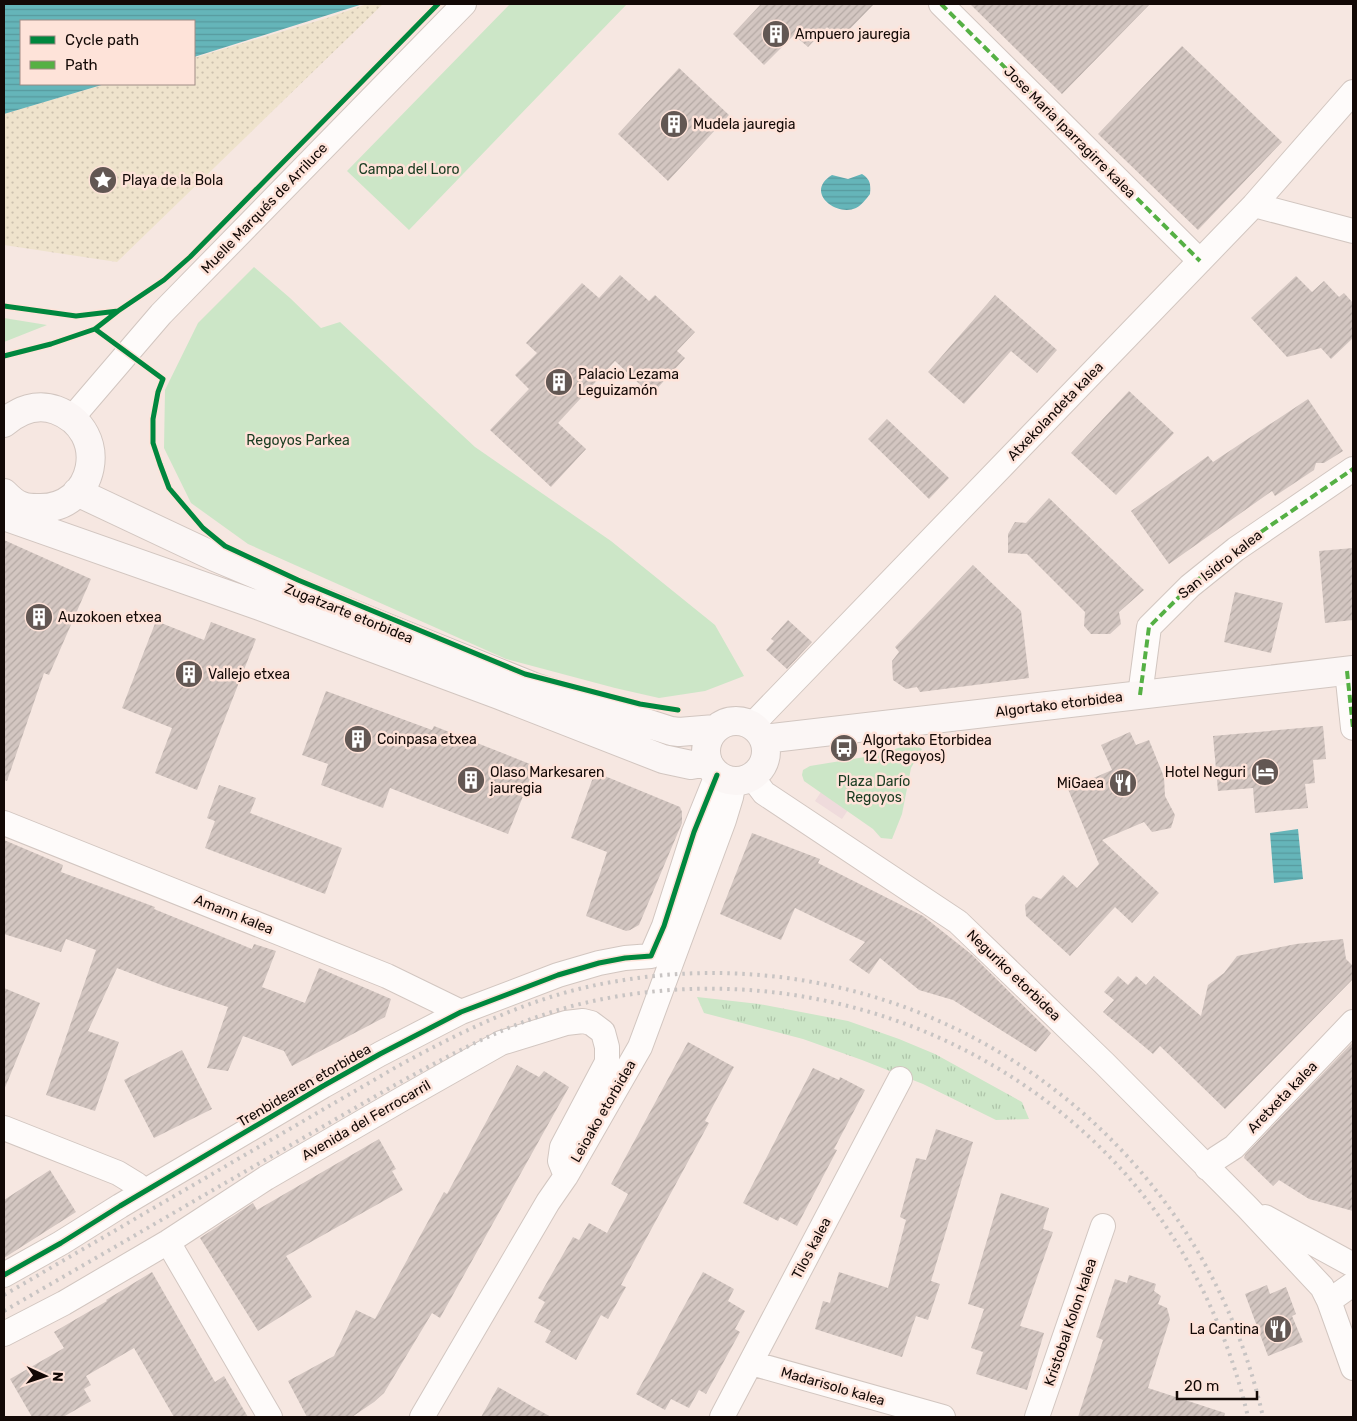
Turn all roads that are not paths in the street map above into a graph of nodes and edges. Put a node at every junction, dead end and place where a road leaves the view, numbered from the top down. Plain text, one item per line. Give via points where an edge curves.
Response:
1 (464, 4) edge
2 (941, 4) edge
3 (1353, 92) edge
4 (1254, 205) junction
5 (1353, 231) edge
6 (1200, 260) junction
7 (71, 418) junction
8 (4, 423) edge
9 (1353, 469) edge
10 (78, 492) junction
11 (8, 505) edge
12 (1350, 670) edge
13 (1140, 695) junction
14 (1353, 728) edge
15 (715, 729) junction
16 (758, 732) junction
17 (728, 774) junction
18 (4, 823) edge
19 (461, 1012) junction
20 (1353, 1022) edge
21 (900, 1079) dead end
22 (4, 1128) edge
23 (1207, 1168) junction
24 (566, 1176) junction
25 (145, 1191) junction
26 (1248, 1208) junction
27 (1103, 1226) dead end
28 (168, 1242) junction
29 (1353, 1265) edge
30 (4, 1275) edge
31 (1353, 1284) edge
32 (1329, 1301) junction
33 (4, 1334) edge
34 (751, 1363) junction
35 (1353, 1368) edge
36 (270, 1417) edge
37 (422, 1417) edge
38 (722, 1417) edge
39 (943, 1417) edge
40 (1037, 1417) edge

1 - 7 street, Muelle Marqués de Arriluce via 161,314
2 - 6 street, Jose Maria Iparragirre kalea
3 - 4 street, Atxekolandeta kalea
4 - 5 street
4 - 6 street, Atxekolandeta kalea
6 - 16 street, Atxekolandeta kalea
7 - 8 street via 48,407 31,408 15,414
7 - 10 street via 86,436 91,452 90,468
9 - 13 street, San Isidro kalea via 1236,549 1190,586 1149,627
10 - 11 street via 61,505 45,509
10 - 15 street, Zugatzarte etorbidea via 280,585 534,687 671,731
11 - 17 street, Zugatzarte etorbidea via 94,548 270,609 663,759
12 - 13 street, Algortako etorbidea
12 - 14 street
13 - 16 street, Algortako etorbidea
15 - 16 street via 723,723 743,721
15 - 17 street via 709,736 706,755
16 - 17 street via 766,756 763,764
17 - 19 street, Trenbidearen etorbidea via 694,832 651,956 607,962 558,975
17 - 23 street, Neguriko etorbidea via 764,793 958,922
17 - 24 street, Leioako etorbidea via 732,796 640,1047
18 - 19 street, Amann kalea via 387,976
19 - 25 street, Trenbidearen etorbidea via 323,1086
20 - 23 street, Aretxeta kalea via 1234,1146
21 - 34 street, Tilos kalea
22 - 25 street via 118,1173
23 - 26 street, Neguriko etorbidea
24 - 28 street, Avenida del Ferrocarril via 560,1161 562,1147 607,1062 608,1047 602,1032 592,1023 583,1021 501,1043 266,1178
24 - 37 street, Leioako etorbidea
25 - 30 street, Trenbidearen etorbidea
26 - 29 street, Neguriko etorbidea
26 - 32 street, Neguriko etorbidea via 1322,1287
27 - 40 street, Kristobal Kolon kalea
28 - 33 street, Avenida del Ferrocarril
28 - 36 street
31 - 32 street
32 - 35 street, Neguriko etorbidea
34 - 38 street, Tilos kalea
34 - 39 street, Madarisolo kalea

